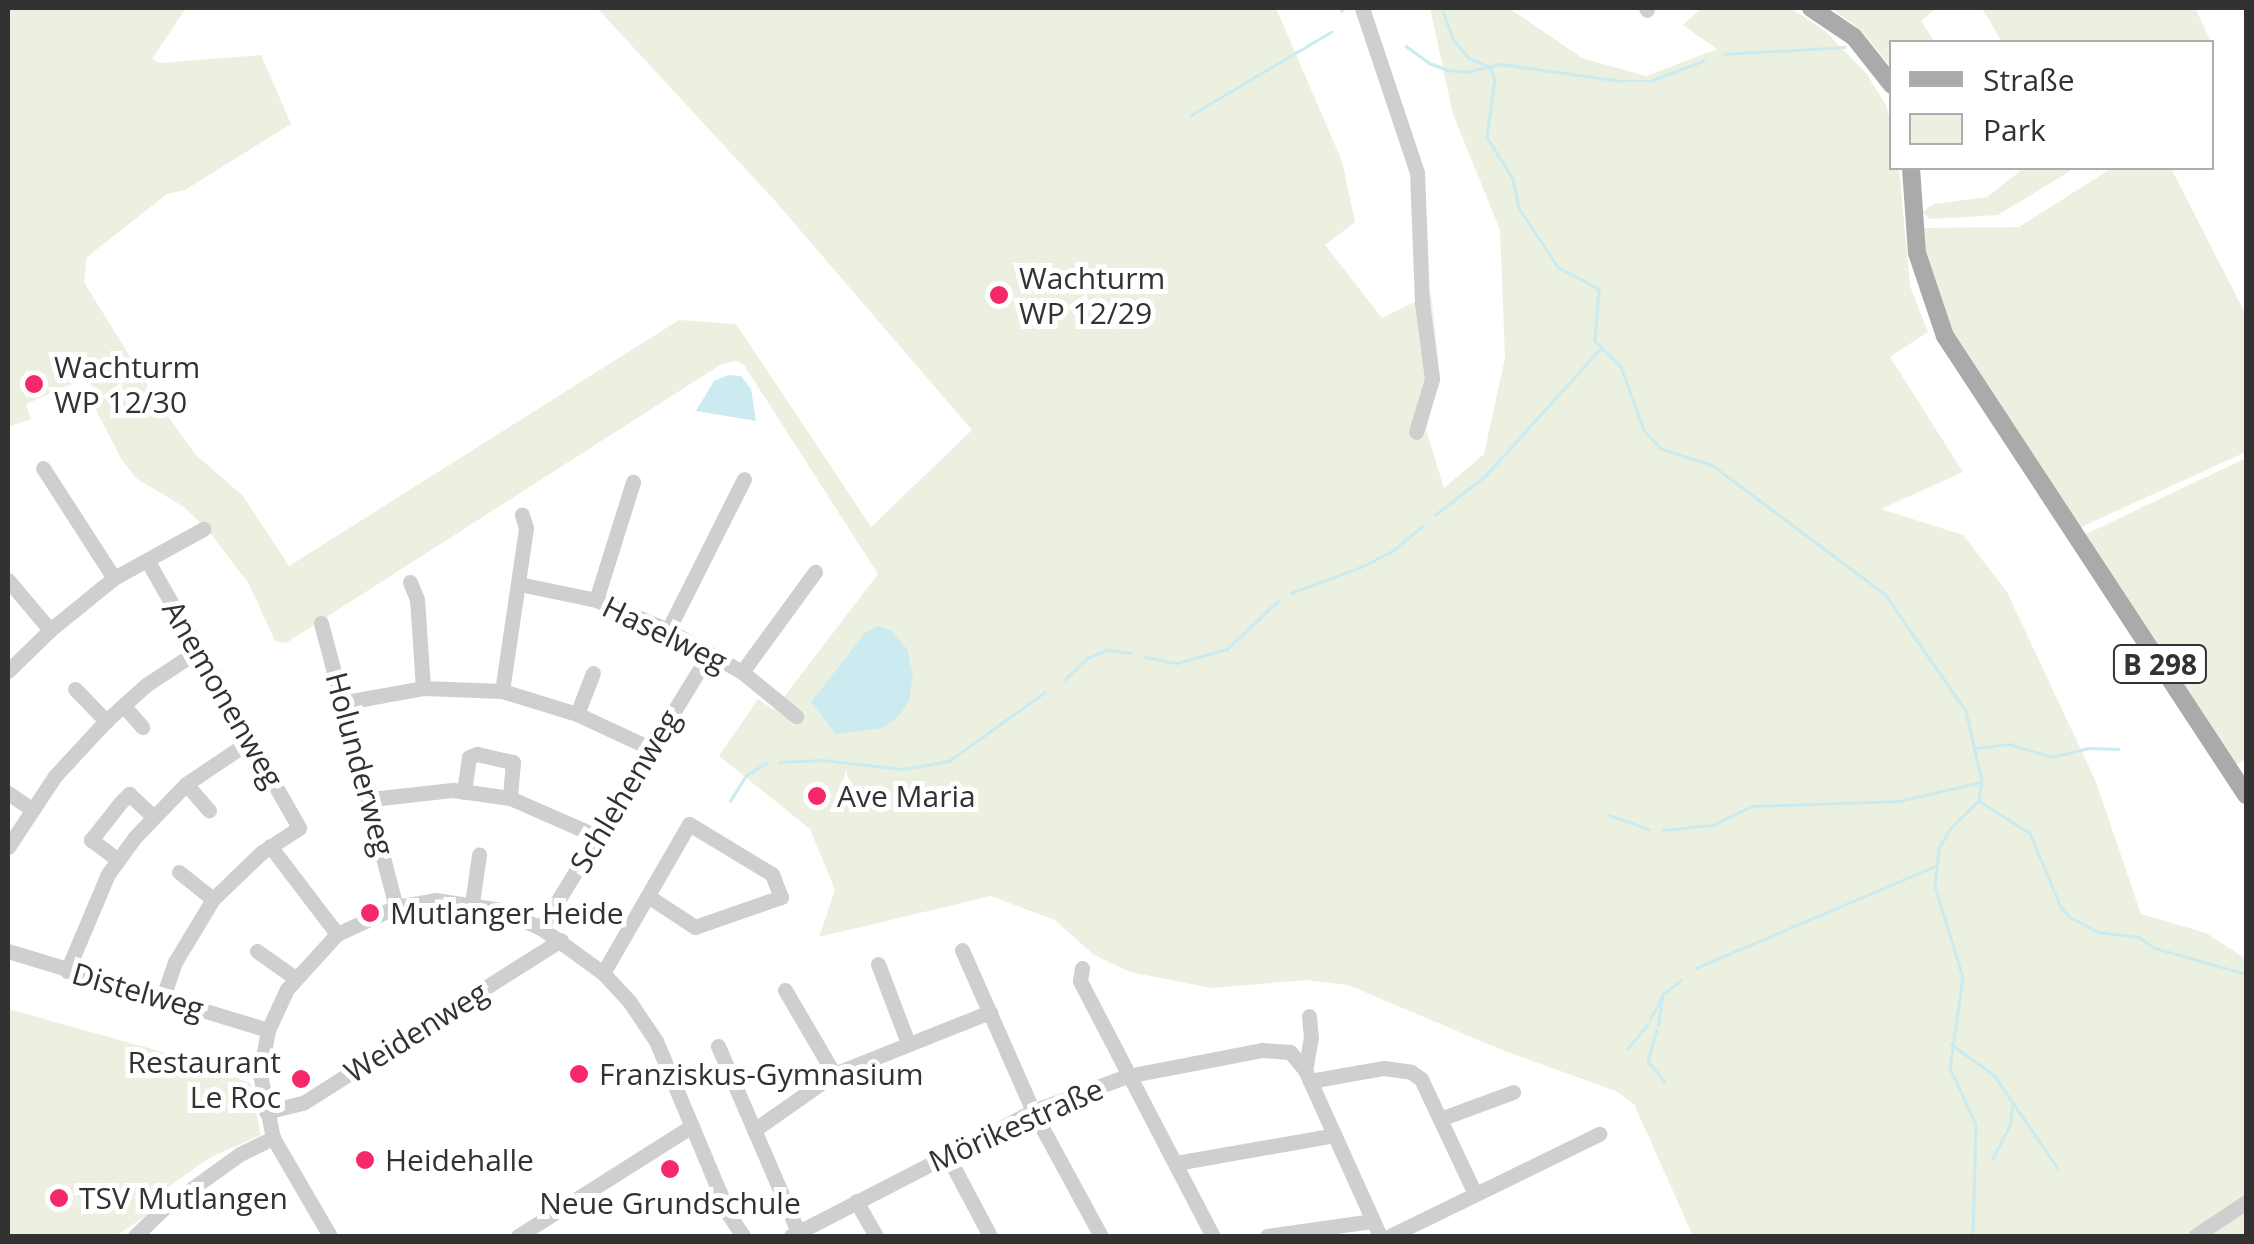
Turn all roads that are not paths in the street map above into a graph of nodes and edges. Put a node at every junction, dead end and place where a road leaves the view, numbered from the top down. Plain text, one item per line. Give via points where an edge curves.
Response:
1 (1362, 8) edge
2 (1811, 8) edge
3 (1889, 81) edge
4 (1911, 170) edge
5 (1416, 432) dead end
6 (43, 468) dead end
7 (744, 479) dead end
8 (633, 482) dead end
9 (522, 516) dead end
10 (203, 529) dead end
11 (146, 560) junction
12 (815, 572) dead end
13 (114, 578) junction
14 (8, 580) edge
15 (410, 582) dead end
16 (519, 584) junction
17 (596, 600) junction
18 (321, 623) dead end
19 (50, 630) junction
20 (668, 630) junction
21 (198, 650) junction
22 (709, 654) junction
23 (8, 672) edge
24 (742, 672) junction
25 (593, 674) dead end
26 (423, 688) junction
27 (75, 689) dead end
28 (502, 691) junction
29 (346, 702) junction
30 (124, 706) junction
31 (577, 714) junction
32 (796, 716) dead end
33 (106, 721) junction
34 (142, 727) dead end
35 (250, 741) junction
36 (650, 748) junction
37 (186, 784) junction
38 (464, 792) junction
39 (8, 794) edge
40 (2246, 795) edge
41 (510, 798) junction
42 (371, 799) junction
43 (30, 808) junction
44 (208, 810) dead end
45 (153, 816) junction
46 (597, 836) junction
47 (270, 846) junction
48 (8, 847) edge
49 (479, 855) dead end
50 (118, 860) junction
51 (179, 872) dead end
52 (648, 896) junction
53 (213, 899) junction
54 (472, 903) junction
55 (396, 906) junction
56 (541, 928) junction
57 (337, 934) junction
58 (561, 940) junction
59 (962, 950) dead end
60 (8, 951) edge
61 (257, 951) dead end
62 (878, 964) dead end
63 (1082, 968) dead end
64 (66, 971) junction
65 (603, 973) junction
66 (296, 978) junction
67 (785, 990) dead end
68 (163, 997) junction
69 (990, 1012) junction
70 (1310, 1016) dead end
71 (268, 1030) junction
72 (908, 1042) junction
73 (718, 1046) dead end
74 (834, 1074) junction
75 (1308, 1075) junction
76 (1127, 1076) junction
77 (1513, 1092) dead end
78 (1033, 1110) junction
79 (266, 1112) junction
80 (1440, 1119) junction
81 (692, 1126) junction
82 (754, 1130) junction
83 (1599, 1134) dead end
84 (1335, 1135) junction
85 (273, 1138) junction
86 (947, 1155) junction
87 (1176, 1163) junction
88 (1475, 1194) junction
89 (856, 1201) junction
90 (2246, 1202) edge
91 (1376, 1229) edge
92 (794, 1234) edge
93 (135, 1236) edge
94 (330, 1236) edge
95 (518, 1236) edge
96 (742, 1236) edge
97 (876, 1236) edge
98 (990, 1236) edge
99 (1102, 1236) edge
100 (1213, 1236) edge
101 (1267, 1236) edge
102 (1390, 1236) edge
103 (2195, 1236) edge

1 - 5 street via 1418,172 1432,379
2 - 3 main road via 1854,37
4 - 40 main road, B 298 via 1924,280 1945,336
6 - 13 street
7 - 20 street
8 - 17 street
9 - 16 street
10 - 11 street
11 - 13 street
11 - 21 street, Anemonenweg
12 - 24 street
13 - 19 street
14 - 19 street
15 - 26 street
16 - 17 street, Haselweg
16 - 28 street
17 - 20 street, Haselweg
18 - 29 street, Holunderweg
19 - 23 street
20 - 22 street, Haselweg
21 - 30 street
21 - 35 street, Anemonenweg
22 - 24 street, Haselweg
22 - 36 street, Schlehenweg
24 - 32 street, Haselweg
25 - 31 street
26 - 28 street
26 - 29 street
27 - 33 street
28 - 31 street
29 - 42 street, Holunderweg
30 - 33 street
30 - 34 street
31 - 36 street
33 - 43 street
35 - 37 street
35 - 47 street, Anemonenweg via 299,828
36 - 46 street, Schlehenweg
37 - 44 street
37 - 45 street
38 - 41 street
38 - 41 street via 469,758 477,754 513,762
38 - 42 street
39 - 43 street
41 - 46 street
42 - 55 street, Holunderweg
43 - 48 street
45 - 50 street
45 - 50 street via 129,794 120,803 92,840
46 - 56 street, Schlehenweg
47 - 53 street
47 - 57 street
49 - 54 street
50 - 64 street
51 - 53 street
52 - 52 street via 690,824 772,874 781,897 695,927
52 - 65 street
53 - 68 street via 175,962
54 - 55 street
54 - 56 street
55 - 57 street
56 - 58 street
57 - 66 street
58 - 65 street
58 - 79 street, Weidenweg via 303,1103
59 - 69 street
60 - 64 street, Distelweg
61 - 66 street
62 - 72 street
63 - 76 street via 1078,976
64 - 68 street, Distelweg
65 - 81 street via 645,1019
66 - 71 street
67 - 74 street
68 - 71 street, Distelweg
69 - 72 street
69 - 78 street
70 - 75 street
71 - 79 street via 260,1074
72 - 74 street
73 - 82 street
74 - 82 street
75 - 76 street, Mörikestraße via 1290,1052 1262,1050
75 - 80 street via 1400,1068 1421,1080
75 - 84 street
76 - 78 street, Mörikestraße
76 - 87 street
77 - 80 street
78 - 86 street, Mörikestraße
78 - 99 street
79 - 85 street
80 - 88 street
81 - 95 street
81 - 96 street
82 - 92 street
83 - 88 street
84 - 87 street
84 - 91 street
85 - 93 street via 240,1154
85 - 94 street
86 - 89 street, Mörikestraße
86 - 98 street
87 - 100 street
88 - 102 street
89 - 92 street, Mörikestraße
89 - 97 street
90 - 103 street
91 - 101 street

